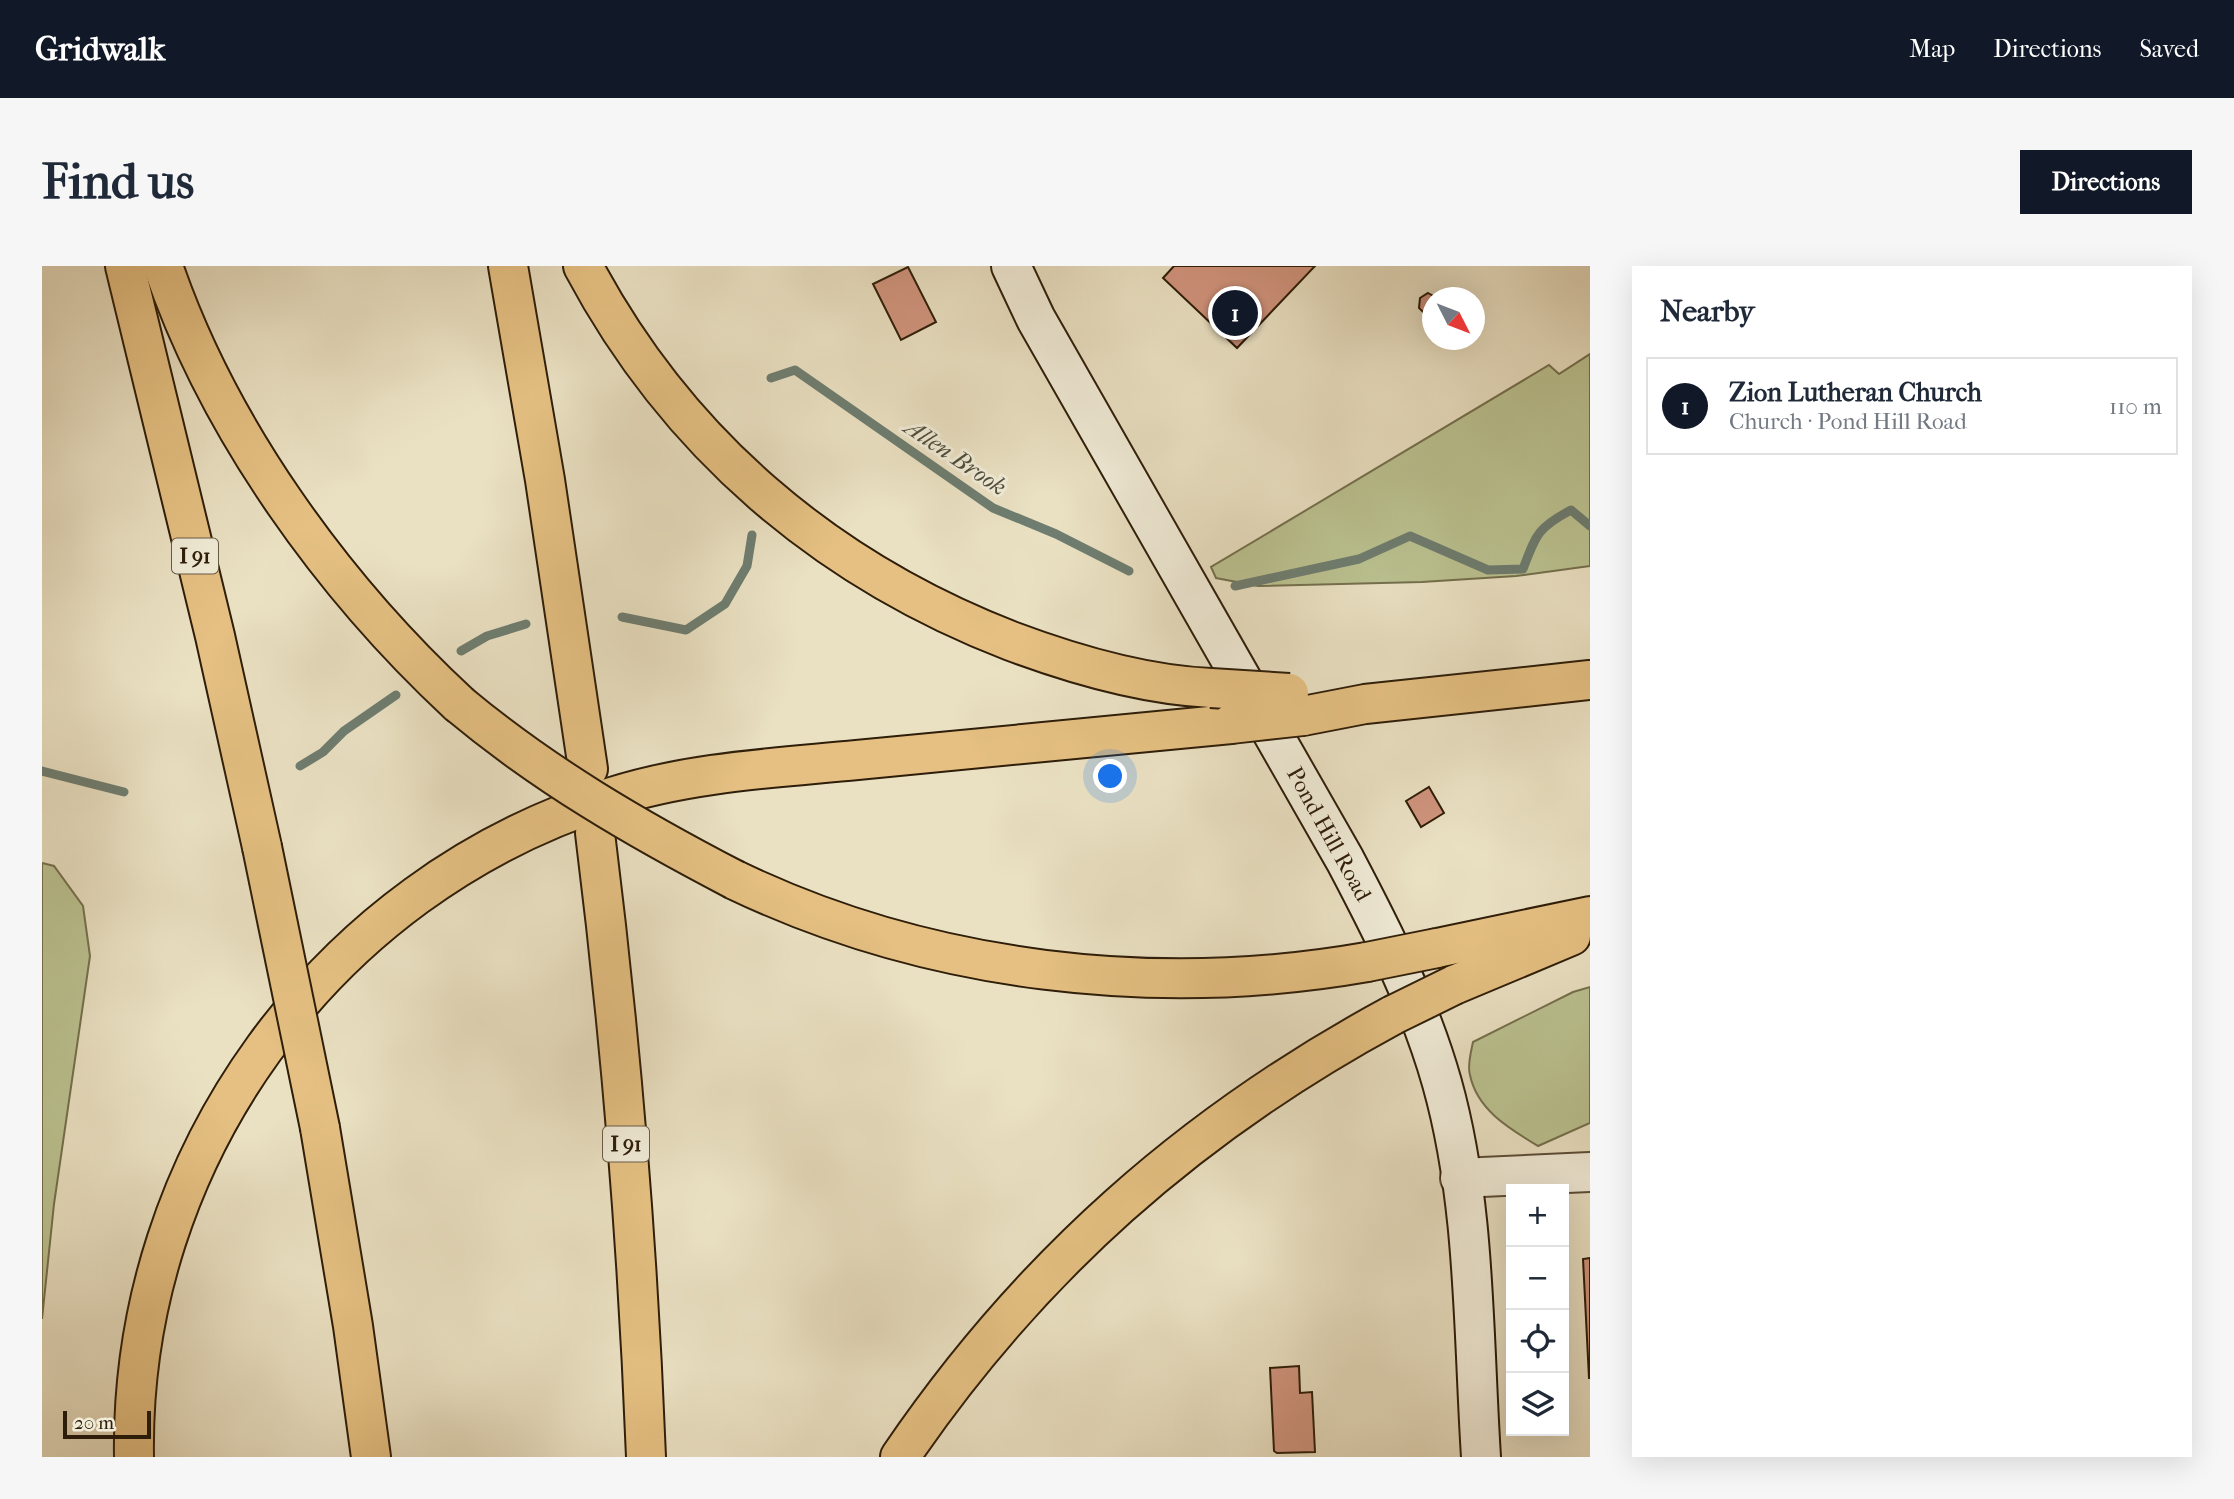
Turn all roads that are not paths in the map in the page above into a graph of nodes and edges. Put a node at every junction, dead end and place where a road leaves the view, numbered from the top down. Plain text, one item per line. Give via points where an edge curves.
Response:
1 (125, 266) edge
2 (163, 266) edge
3 (508, 266) edge
4 (583, 266) edge
5 (1011, 266) edge
6 (1590, 680) edge
7 (1296, 705) junction
8 (1590, 916) edge
9 (1590, 928) edge
10 (1590, 1172) edge
11 (1460, 1178) junction
12 (134, 1457) edge
13 (371, 1457) edge
14 (646, 1457) edge
15 (900, 1457) edge
16 (1481, 1457) edge

1 - 13 highway, I 91, bridge via 262,847 320,1128
2 - 8 highway, bridge via 206,366 272,483 368,611 421,668 536,764 648,834 735,880 786,903 928,948 1040,969 1130,977 1287,974
3 - 14 highway, I 91 via 588,769 617,1035
4 - 7 highway, bridge via 643,364 704,436 772,501 848,559 924,603 1030,648 1136,679
5 - 11 main road, Pond Hill Road via 1036,319 1380,926 1431,1046 1453,1128
6 - 7 highway via 1365,704
7 - 12 highway, bridge via 1231,724 671,783 612,797 556,818 430,885 364,937 307,995 253,1064 208,1139 178,1206 153,1290 138,1371
9 - 15 highway, bridge via 1393,1015 1244,1105 1190,1145 1071,1250 1011,1313
10 - 11 main road
11 - 16 main road, Pond Hill Road

